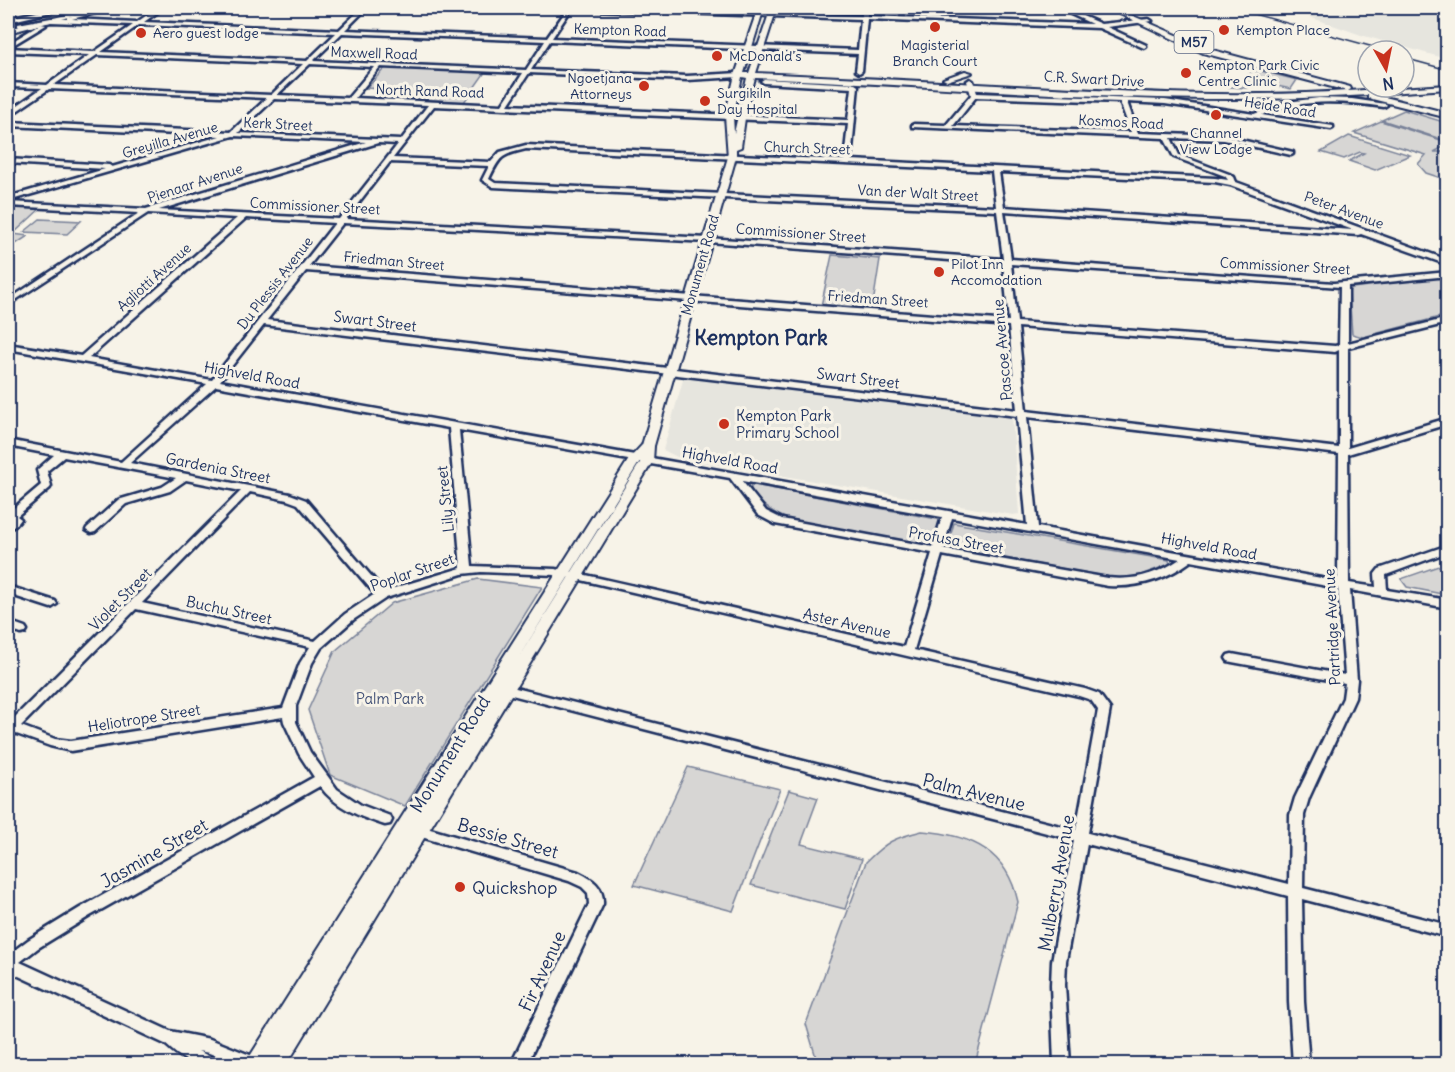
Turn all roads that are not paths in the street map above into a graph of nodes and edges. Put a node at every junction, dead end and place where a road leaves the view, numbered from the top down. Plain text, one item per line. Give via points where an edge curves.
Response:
1 (33, 8) edge
2 (53, 8) edge
3 (64, 8) edge
4 (82, 8) edge
5 (92, 8) edge
6 (101, 8) edge
7 (111, 8) edge
8 (365, 8) edge
9 (570, 8) edge
10 (590, 8) edge
11 (865, 8) edge
12 (1061, 8) edge
13 (1110, 8) edge
14 (1120, 8) edge
15 (760, 10) edge
16 (156, 11) dead end
17 (773, 11) edge
18 (865, 17) junction
19 (40, 20) junction
20 (55, 21) junction
21 (1145, 21) junction
22 (8, 23) edge
23 (138, 24) junction
24 (20, 25) junction
25 (1100, 26) junction
26 (339, 31) junction
27 (548, 40) junction
28 (1144, 46) dead end
29 (748, 47) junction
30 (8, 48) edge
31 (761, 48) junction
32 (860, 52) junction
33 (95, 54) junction
34 (1226, 54) junction
35 (1249, 55) dead end
36 (1261, 55) dead end
37 (309, 62) junction
38 (756, 62) junction
39 (1264, 64) junction
40 (379, 65) junction
41 (529, 71) junction
42 (773, 72) junction
43 (859, 72) dead end
44 (740, 73) junction
45 (752, 73) junction
46 (970, 78) junction
47 (1310, 78) junction
48 (764, 81) dead end
49 (1448, 81) edge
50 (1416, 83) edge
51 (8, 85) edge
52 (47, 86) junction
53 (1356, 86) edge
54 (1416, 87) edge
55 (1436, 87) junction
56 (1448, 87) edge
57 (1345, 89) junction
58 (1356, 90) edge
59 (1356, 91) edge
60 (1356, 91) edge
61 (1301, 92) junction
62 (974, 95) junction
63 (1322, 95) junction
64 (272, 96) junction
65 (1384, 99) edge
66 (1405, 99) edge
67 (350, 100) junction
68 (1123, 101) junction
69 (434, 103) junction
70 (1400, 104) junction
71 (1384, 105) dead end
72 (504, 106) junction
73 (1432, 108) junction
74 (1448, 114) edge
75 (8, 115) edge
76 (729, 116) junction
77 (1256, 116) junction
78 (741, 117) junction
79 (852, 122) junction
80 (8, 124) edge
81 (914, 126) dead end
82 (948, 127) junction
83 (1331, 127) dead end
84 (233, 134) junction
85 (1135, 134) junction
86 (1167, 136) junction
87 (376, 141) junction
88 (403, 142) junction
89 (1292, 153) dead end
90 (732, 155) junction
91 (388, 160) junction
92 (8, 161) edge
93 (847, 162) junction
94 (494, 164) junction
95 (118, 167) junction
96 (995, 169) junction
97 (1232, 183) junction
98 (720, 195) junction
99 (8, 202) edge
100 (1001, 209) junction
101 (147, 211) junction
102 (244, 216) junction
103 (341, 221) junction
104 (1368, 233) junction
105 (708, 240) junction
106 (1007, 261) junction
107 (1448, 263) edge
108 (303, 268) junction
109 (1448, 274) edge
110 (1344, 285) junction
111 (691, 298) junction
112 (8, 303) edge
113 (1448, 320) edge
114 (261, 322) junction
115 (1013, 324) junction
116 (8, 346) edge
117 (1343, 348) junction
118 (83, 359) junction
119 (670, 370) junction
120 (213, 384) junction
121 (1022, 413) junction
122 (1448, 421) edge
123 (454, 427) junction
124 (8, 443) edge
125 (1344, 452) junction
126 (62, 453) junction
127 (641, 460) junction
128 (123, 465) junction
129 (733, 476) junction
130 (184, 477) junction
131 (248, 489) junction
132 (948, 515) junction
133 (9, 519) edge
134 (92, 530) dead end
135 (1033, 530) junction
136 (1448, 548) edge
137 (937, 552) junction
138 (1189, 558) junction
139 (467, 569) junction
140 (571, 575) junction
141 (1344, 585) junction
142 (8, 590) edge
143 (1382, 592) junction
144 (382, 595) junction
145 (51, 604) dead end
146 (1448, 604) edge
147 (135, 605) junction
148 (8, 625) edge
149 (21, 630) dead end
150 (317, 645) junction
151 (908, 652) junction
152 (1232, 658) dead end
153 (1351, 680) junction
154 (500, 688) junction
155 (1104, 709) joint
156 (288, 712) junction
157 (10, 727) edge
158 (321, 779) junction
159 (385, 820) dead end
160 (412, 829) junction
161 (1082, 838) junction
162 (1296, 892) junction
163 (596, 893) joint
164 (1448, 932) edge
165 (8, 964) edge
166 (169, 1038) junction
167 (209, 1065) edge
168 (255, 1065) edge
169 (276, 1065) edge
170 (519, 1065) edge
171 (1062, 1065) edge
172 (1301, 1065) edge

1 - 22 highway
2 - 22 highway
3 - 22 highway
4 - 19 main road
5 - 19 main road
6 - 20 main road
7 - 20 street
8 - 26 street, Greyilla Avenue
9 - 27 street
10 - 15 street
11 - 18 street
12 - 25 street
13 - 21 main road, M57
14 - 21 main road, M57
15 - 17 street
15 - 29 main road, Monument Road
16 - 23 street
17 - 18 street
17 - 31 main road, Monument Road
18 - 25 street
18 - 32 street
19 - 24 main road
20 - 22 main road
20 - 23 street, Kempton Road
20 - 24 street, Kempton Road
20 - 30 street via 40,26
21 - 25 street
21 - 34 main road, M57
21 - 47 main road, M57 via 1206,51
22 - 24 main road
23 - 26 street, Kempton Road
23 - 33 street
25 - 28 street
26 - 27 street, Kempton Road
26 - 37 street, Greyilla Avenue
27 - 29 street, Kempton Road
27 - 41 street
29 - 31 street, Kempton Road
29 - 44 main road, Monument Road
30 - 33 street, Maxwell Road
31 - 32 street, Kempton Road
31 - 38 main road, Monument Road
32 - 43 street
33 - 37 street, Maxwell Road
33 - 52 street
34 - 35 main road
34 - 39 main road, M57
36 - 39 main road via 1256,59
37 - 40 street, Maxwell Road
37 - 64 street, Greyilla Avenue
38 - 42 main road
38 - 45 main road, Monument Road
39 - 47 main road, M57
40 - 41 street, Maxwell Road
40 - 67 street
41 - 44 street, Maxwell Road via 693,78
41 - 72 street
42 - 45 main road, C.R. Swart Drive
42 - 46 main road, C.R. Swart Drive
44 - 45 main road, C.R. Swart Drive
44 - 76 main road, Monument Road
45 - 46 main road, C.R. Swart Drive
45 - 78 main road, Monument Road
46 - 61 main road, C.R. Swart Drive via 1171,93
46 - 62 street
46 - 63 main road, C.R. Swart Drive via 1173,97
47 - 53 main road
47 - 57 main road, M57
47 - 58 main road, M57
47 - 61 main road via 1321,88
48 - 79 street via 850,84 856,87
49 - 50 main road
51 - 52 street, North Rand Road
52 - 64 street, North Rand Road
52 - 75 street
54 - 55 main road, C.R. Swart Drive
55 - 56 main road, C.R. Swart Drive
55 - 73 main road via 1413,96
57 - 60 main road, M57
57 - 61 main road, C.R. Swart Drive
59 - 63 main road, C.R. Swart Drive
62 - 68 street, Heide Road
62 - 82 street
63 - 70 main road
64 - 67 street, North Rand Road
64 - 84 street, Greyilla Avenue
65 - 70 main road, M57
66 - 73 main road, M57
67 - 69 street, North Rand Road
68 - 77 street, Heide Road via 1172,103
68 - 85 street
69 - 72 street, North Rand Road
69 - 88 street, Du Plessis Avenue
70 - 74 main road, M57
71 - 77 street via 1347,100 1300,102
72 - 76 street, North Rand Road
73 - 74 main road, M57
76 - 78 street, North Rand Road
76 - 90 main road, Monument Road
77 - 83 street, Heide Road
78 - 79 street, North Rand Road
78 - 90 main road, Monument Road
79 - 93 street
80 - 84 street, Kerk Street
81 - 82 street, Kosmos Road
82 - 85 street, Kosmos Road
84 - 87 street, Kerk Street
84 - 95 street, Greyilla Avenue
85 - 86 street, Kosmos Road
86 - 89 street, Kosmos Road via 1232,139
86 - 97 street via 1176,156 1227,175
87 - 88 street, Kerk Street
87 - 101 street, Pienaar Avenue
88 - 91 street, Du Plessis Avenue
90 - 93 street, Church Street
90 - 94 street, Church Street via 526,147 502,153
90 - 98 main road, Monument Road
91 - 94 street
91 - 103 street, Du Plessis Avenue
92 - 95 street
93 - 96 street, Church Street
94 - 98 street, Van der Walt Street via 485,180 493,185
95 - 99 street, Greyilla Avenue
96 - 97 street, Church Street
96 - 100 street, Pascoe Avenue
97 - 104 street, Peter Avenue
98 - 100 street, Van der Walt Street
98 - 105 main road, Monument Road
99 - 101 street, Commissioner Street
100 - 104 street, Van der Walt Street
100 - 106 street, Pascoe Avenue
101 - 102 street, Commissioner Street
101 - 112 street, Pienaar Avenue
102 - 103 street, Commissioner Street
102 - 118 street, Agliotti Avenue
103 - 105 street, Commissioner Street
103 - 108 street, Du Plessis Avenue
104 - 107 street, Peter Avenue
105 - 106 street, Commissioner Street
105 - 111 main road, Monument Road
106 - 110 street, Commissioner Street
106 - 115 street, Pascoe Avenue
108 - 111 street, Friedman Street
108 - 114 street, Du Plessis Avenue
109 - 110 street, Commissioner Street
110 - 117 street, Partridge Avenue
111 - 115 street, Friedman Street
111 - 119 main road, Monument Road
113 - 117 street, Friedman Street
114 - 119 street, Swart Street
114 - 120 street, Du Plessis Avenue
115 - 117 street, Friedman Street
115 - 121 street, Pascoe Avenue
116 - 118 street, Highveld Road
117 - 125 street, Partridge Avenue
118 - 120 street, Highveld Road
119 - 121 street, Swart Street
119 - 127 main road, Monument Road
120 - 123 street, Highveld Road
120 - 128 street, Du Plessis Avenue
121 - 125 street, Swart Street
121 - 135 street, Pascoe Avenue
122 - 125 street, Swart Street
123 - 127 street, Highveld Road
123 - 139 street, Lily Street
124 - 126 street, Gardenia Street
125 - 141 street, Partridge Avenue
126 - 128 street, Gardenia Street
126 - 133 street via 42,470 46,486
127 - 129 street, Highveld Road
127 - 140 main road, Monument Road
128 - 130 street, Gardenia Street
129 - 132 street, Highveld Road
129 - 137 street, Profusa Street via 762,513 773,520
130 - 131 street, Gardenia Street
130 - 134 street via 166,489 122,502
131 - 144 street, Gardenia Street via 302,502
131 - 147 street, Violet Street
132 - 135 street, Highveld Road
132 - 137 street
135 - 138 street, Highveld Road
136 - 143 street via 1383,571
137 - 138 street, Profusa Street via 1123,584 1170,570
137 - 151 street
138 - 141 street, Highveld Road
139 - 140 street, Poplar Street
139 - 144 street, Poplar Street
140 - 151 street, Aster Avenue
140 - 154 main road, Monument Road
141 - 143 street, Highveld Road
141 - 153 street, Partridge Avenue
142 - 145 street
143 - 146 street, Highveld Road
144 - 150 street, Poplar Street
147 - 150 street, Buchu Street
147 - 157 street, Violet Street
148 - 149 street
150 - 156 street, Poplar Street
151 - 155 street, Aster Avenue via 1081,692 1095,697
152 - 153 street
153 - 162 street, Partridge Avenue via 1348,698 1299,805
154 - 160 main road, Monument Road
154 - 161 street, Palm Avenue
155 - 161 street, Mulberry Avenue
156 - 157 street, Heliotrope Street via 71,746
156 - 158 street via 305,754
158 - 159 street via 346,804
158 - 165 street, Jasmine Street via 86,912
160 - 163 street, Bessie Street via 573,876 593,887
160 - 168 main road, Monument Road
160 - 169 main road, Monument Road
161 - 162 street, Palm Avenue
161 - 171 street, Mulberry Avenue via 1058,973
162 - 164 street, Palm Avenue
162 - 172 street, Partridge Avenue via 1295,1001
163 - 170 street, Fir Avenue via 596,904
165 - 166 street
166 - 167 street
166 - 168 street via 210,1046

